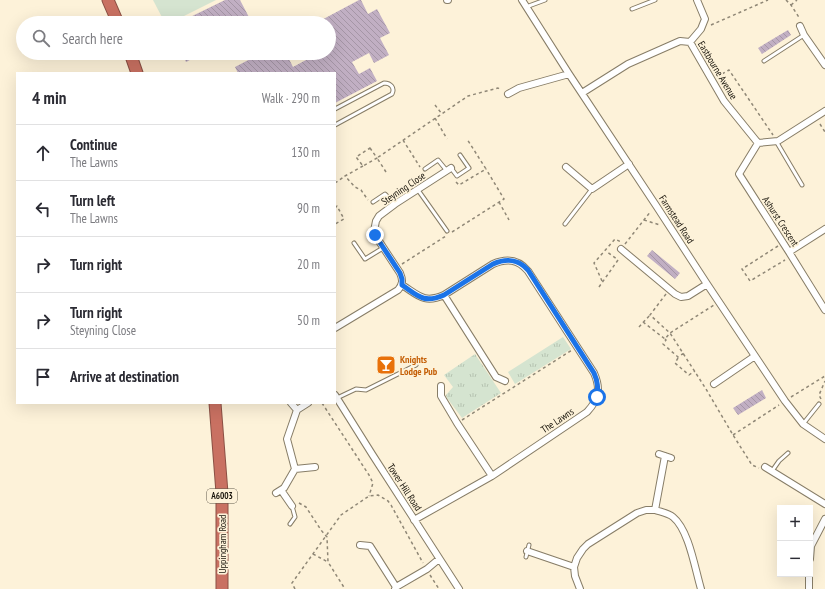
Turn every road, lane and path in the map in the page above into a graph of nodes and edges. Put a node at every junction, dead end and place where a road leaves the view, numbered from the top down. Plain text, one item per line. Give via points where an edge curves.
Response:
1 (108, 0) edge
2 (522, 0) edge
3 (545, 0) edge
4 (655, 0) edge
5 (697, 0) edge
6 (768, 0) edge
7 (786, 0) edge
8 (797, 0) edge
9 (791, 5) junction
10 (526, 7) junction
11 (632, 9) dead end
12 (115, 16) edge
13 (800, 26) joint
14 (701, 30) junction
15 (804, 35) junction
16 (690, 42) junction
17 (132, 60) edge
18 (764, 61) dead end
19 (825, 65) edge
20 (137, 72) edge
21 (569, 74) junction
22 (712, 80) junction
23 (582, 93) junction
24 (508, 94) joint
25 (435, 105) dead end
26 (336, 108) edge
27 (825, 111) edge
28 (442, 114) junction
29 (815, 117) junction
30 (435, 118) junction
31 (336, 124) edge
32 (825, 132) edge
33 (447, 138) dead end
34 (403, 140) junction
35 (777, 141) junction
36 (758, 143) junction
37 (460, 155) dead end
38 (377, 158) junction
39 (629, 164) junction
40 (363, 166) junction
41 (566, 168) dead end
42 (425, 169) dead end
43 (486, 169) dead end
44 (449, 170) junction
45 (386, 172) dead end
46 (345, 176) junction
47 (336, 182) edge
48 (430, 182) junction
49 (802, 185) dead end
50 (592, 189) junction
51 (418, 190) junction
52 (498, 202) junction
53 (371, 203) joint
54 (395, 204) junction
55 (336, 207) edge
56 (657, 207) junction
57 (509, 220) dead end
58 (644, 220) junction
59 (667, 221) junction
60 (336, 223) edge
61 (565, 224) dead end
62 (825, 229) edge
63 (447, 231) dead end
64 (354, 243) dead end
65 (783, 243) junction
66 (383, 248) junction
67 (621, 249) dead end
68 (605, 250) junction
69 (791, 254) junction
70 (396, 268) junction
71 (602, 281) junction
72 (707, 284) junction
73 (402, 285) junction
74 (599, 286) dead end
75 (670, 289) junction
76 (444, 295) junction
77 (719, 302) junction
78 (825, 310) edge
79 (650, 315) junction
80 (643, 322) junction
81 (336, 327) edge
82 (639, 327) dead end
83 (670, 333) junction
84 (665, 339) junction
85 (577, 347) junction
86 (684, 353) junction
87 (679, 356) junction
88 (755, 356) junction
89 (416, 365) dead end
90 (695, 371) junction
91 (505, 381) dead end
92 (825, 381) edge
93 (714, 384) dead end
94 (441, 386) dead end
95 (336, 397) edge
96 (820, 403) joint
97 (215, 404) edge
98 (292, 404) edge
99 (306, 404) edge
100 (323, 404) edge
101 (297, 410) junction
102 (457, 423) junction
103 (803, 424) junction
104 (825, 439) edge
105 (788, 453) dead end
106 (665, 456) dead end
107 (752, 465) dead end
108 (315, 467) dead end
109 (765, 467) dead end
110 (295, 469) junction
111 (772, 471) junction
112 (492, 476) junction
113 (370, 496) junction
114 (825, 504) edge
115 (292, 506) junction
116 (655, 510) junction
117 (825, 519) edge
118 (414, 520) junction
119 (290, 524) dead end
120 (326, 535) junction
121 (374, 540) dead end
122 (813, 541) edge
123 (529, 544) dead end
124 (360, 546) dead end
125 (370, 546) junction
126 (312, 554) junction
127 (526, 554) joint
128 (439, 560) junction
129 (328, 562) junction
130 (574, 567) junction
131 (426, 569) junction
132 (809, 577) edge
133 (396, 588) edge
134 (222, 589) edge
135 (295, 589) edge
136 (345, 589) edge
137 (439, 589) edge
138 (459, 589) edge
139 (580, 589) edge
140 (701, 589) edge
141 (809, 589) edge

1 - 12 highway
2 - 10 street, Farmstead Road
3 - 10 lane
4 - 11 lane
5 - 14 street via 705,19
6 - 14 path
7 - 9 path
8 - 9 path
9 - 13 path via 802,22
10 - 21 street, Farmstead Road
13 - 15 street
14 - 16 street
15 - 18 lane
15 - 19 street
16 - 22 street, Eastbourne Avenue
16 - 23 street, Eastbourne Avenue via 680,41 628,64
17 - 20 highway
21 - 23 street, Farmstead Road
21 - 24 street via 519,88
22 - 35 path via 729,70
22 - 36 street, Eastbourne Avenue via 724,101
23 - 39 street, Farmstead Road
24 - 28 path via 498,88 468,96
25 - 28 path
26 - 31 lane via 384,83 392,86 394,91
27 - 29 street
28 - 30 path
29 - 32 path
29 - 35 street
30 - 33 path
30 - 34 path
34 - 38 path
34 - 48 path
35 - 36 street
35 - 49 lane
36 - 65 street, Ashurst Crescent via 739,174
37 - 44 lane via 469,168 457,176
38 - 40 path
38 - 40 path via 370,148 356,157
38 - 45 path
39 - 50 street
39 - 56 street, Farmstead Road
40 - 46 path
41 - 50 street
42 - 44 lane via 438,160
43 - 52 path via 504,199
44 - 48 street, Steyning Close
46 - 47 path
46 - 53 path
48 - 51 street, Steyning Close
50 - 61 lane
51 - 54 street, Steyning Close
51 - 63 lane
52 - 57 path
52 - 70 path
53 - 54 lane via 385,194
54 - 66 street, Steyning Close via 376,221 375,235
55 - 60 path via 344,219
56 - 58 path
56 - 59 street, Farmstead Road
58 - 59 path via 660,225
58 - 68 path via 625,244 615,238
59 - 72 street, Farmstead Road
62 - 69 street
64 - 66 lane via 365,259
65 - 69 street, Ashurst Crescent
65 - 69 path via 742,269 750,281
66 - 70 street, Steyning Close
67 - 75 street
68 - 71 path via 594,263
68 - 71 path via 618,260
69 - 78 street, Ashurst Crescent
70 - 73 street, Steyning Close
71 - 74 path
72 - 75 street via 688,296 681,297
72 - 77 street, Farmstead Road
73 - 76 street via 428,300
73 - 81 street via 398,290
75 - 79 path
76 - 85 street, The Lawns via 493,264 515,261 528,270
76 - 91 street via 496,377
77 - 83 path
77 - 88 street, Farmstead Road
79 - 80 path
79 - 83 path
80 - 82 path
80 - 84 path
83 - 84 path
83 - 86 path
84 - 87 path via 663,344
85 - 102 path
85 - 112 street, The Lawns via 597,380 597,397 593,405 587,412
86 - 87 path
86 - 90 path
87 - 90 path via 675,363 689,375
88 - 93 street
88 - 103 street, Farmstead Road
89 - 95 lane via 366,390 356,389
90 - 107 path
92 - 96 path via 819,395
94 - 102 street via 441,396
95 - 118 street, Tower Hill Road
96 - 103 lane
97 - 134 highway, Uppingham Road / A6003 via 222,493
98 - 101 street
99 - 101 street
100 - 113 path via 369,475 373,483
101 - 110 street via 287,439
102 - 112 street
103 - 104 street, Farmstead Road
105 - 111 lane
106 - 116 street
108 - 110 street
109 - 111 street
110 - 115 street via 284,488 279,491
111 - 114 street
112 - 118 street, The Lawns
113 - 120 path via 341,515
113 - 131 path via 378,495 388,501
115 - 119 lane via 295,517
115 - 120 path via 299,503 306,507
116 - 130 street via 637,513 588,544 577,558
116 - 140 street via 671,516 681,526
117 - 122 street
118 - 128 street, Tower Hill Road
120 - 126 path
120 - 129 path
121 - 125 street
123 - 127 lane
124 - 125 street
125 - 133 street
126 - 129 path
126 - 135 path via 292,583
127 - 130 street
128 - 131 street
128 - 138 street, Tower Hill Road
129 - 136 path
130 - 139 street
131 - 133 street
131 - 137 path
132 - 141 street

